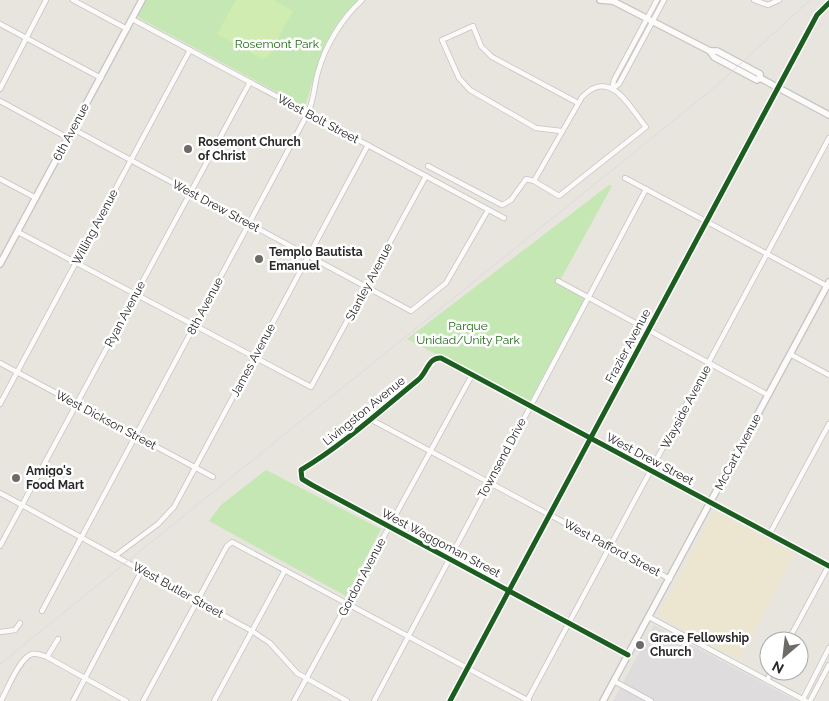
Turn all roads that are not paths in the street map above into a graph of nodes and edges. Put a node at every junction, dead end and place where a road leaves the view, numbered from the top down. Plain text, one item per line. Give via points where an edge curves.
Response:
1 (46, 0) edge
2 (73, 0) edge
3 (142, 0) edge
4 (362, 0) edge
5 (600, 0) edge
6 (612, 0) edge
7 (657, 0) edge
8 (664, 0) edge
9 (754, 0) edge
10 (779, 0) edge
11 (829, 3) edge
12 (132, 19) junction
13 (650, 19) junction
14 (0, 24) edge
15 (127, 29) junction
16 (26, 37) junction
17 (634, 43) junction
18 (639, 46) junction
19 (190, 50) junction
20 (101, 78) junction
21 (250, 82) junction
22 (778, 87) junction
23 (0, 89) edge
24 (612, 89) junction
25 (0, 102) edge
26 (578, 103) junction
27 (308, 113) junction
28 (829, 115) edge
29 (73, 129) junction
30 (561, 131) junction
31 (68, 138) junction
32 (829, 138) edge
33 (368, 145) junction
34 (131, 160) junction
35 (428, 166) dead end
36 (426, 176) junction
37 (625, 178) dead end
38 (0, 179) edge
39 (534, 181) junction
40 (646, 189) junction
41 (191, 192) junction
42 (36, 198) junction
43 (488, 210) junction
44 (504, 218) dead end
45 (706, 221) junction
46 (249, 224) junction
47 (18, 232) junction
48 (766, 254) junction
49 (308, 256) junction
50 (2, 257) edge
51 (76, 262) junction
52 (0, 264) edge
53 (558, 280) dead end
54 (828, 284) edge
55 (367, 287) junction
56 (136, 294) junction
57 (588, 297) junction
58 (195, 325) junction
59 (648, 330) junction
60 (790, 354) junction
61 (254, 357) junction
62 (436, 358) joint
63 (0, 363) edge
64 (710, 363) junction
65 (17, 372) junction
66 (472, 375) junction
67 (829, 375) edge
68 (768, 395) junction
69 (0, 404) edge
70 (77, 404) junction
71 (530, 406) junction
72 (370, 419) junction
73 (829, 424) edge
74 (136, 436) junction
75 (591, 439) junction
76 (430, 451) junction
77 (196, 468) junction
78 (652, 471) junction
79 (300, 474) joint
80 (213, 477) dead end
81 (490, 481) junction
82 (0, 493) edge
83 (710, 503) junction
84 (22, 505) junction
85 (551, 515) junction
86 (389, 526) junction
87 (769, 535) junction
88 (81, 537) junction
89 (0, 546) edge
90 (611, 546) junction
91 (115, 556) junction
92 (449, 559) junction
93 (829, 566) edge
94 (142, 570) junction
95 (285, 570) junction
96 (670, 579) junction
97 (509, 591) junction
98 (197, 601) junction
99 (349, 604) junction
100 (42, 611) dead end
101 (649, 617) junction
102 (20, 623) dead end
103 (569, 623) junction
104 (252, 631) junction
105 (793, 631) edge
106 (0, 632) edge
107 (409, 636) junction
108 (58, 639) dead end
109 (829, 648) edge
110 (628, 655) junction
111 (47, 657) junction
112 (829, 665) edge
113 (468, 668) junction
114 (759, 676) edge
115 (85, 678) junction
116 (306, 679) junction
117 (614, 681) junction
118 (769, 681) edge
119 (806, 700) edge
120 (1, 701) edge
121 (73, 701) edge
122 (126, 701) edge
123 (143, 701) edge
124 (214, 701) edge
125 (294, 701) edge
126 (346, 701) edge
127 (374, 701) edge
128 (450, 701) edge
129 (528, 701) edge
130 (604, 701) edge
131 (651, 701) edge

1 - 16 street
2 - 15 street
3 - 12 main road, 6th Avenue
4 - 27 street, 8th Avenue via 342,22 328,45
5 - 6 main road
6 - 13 main road
7 - 13 street
8 - 13 street
9 - 10 street via 764,5 773,5
11 - 22 street, Frazier Avenue via 818,15
12 - 15 main road, 6th Avenue
12 - 19 street, West Bolt Street
13 - 17 street
13 - 18 street
13 - 22 main road via 710,51 718,51
14 - 16 street
15 - 20 main road, 6th Avenue
16 - 20 street
16 - 23 street
17 - 18 street
17 - 24 street
18 - 24 street via 619,84
19 - 21 street, West Bolt Street
19 - 34 street, Willing Avenue
20 - 29 main road, 6th Avenue
21 - 27 street, West Bolt Street
21 - 41 street, Ryan Avenue
22 - 28 main road
22 - 45 street, Frazier Avenue
24 - 26 street via 603,86 592,88
24 - 39 street via 623,95 646,128 559,196
25 - 31 street
26 - 30 street
26 - 30 street via 492,57 481,46 473,26 442,40 459,78 470,90 536,128
27 - 33 street, West Bolt Street
27 - 46 street, 8th Avenue
29 - 31 main road, 6th Avenue
29 - 34 street, West Drew Street
30 - 39 street
31 - 42 main road, 6th Avenue
32 - 48 street, Wayside Avenue
33 - 36 street, West Bolt Street
33 - 49 street, James Avenue
34 - 41 street, West Drew Street
34 - 51 street, Willing Avenue
35 - 39 street via 505,205 523,181
36 - 43 street, West Bolt Street
36 - 55 street, Stanley Avenue
37 - 40 street
38 - 42 street
40 - 45 street
40 - 57 street, Townsend Drive
41 - 46 street, West Drew Street
41 - 56 street, Ryan Avenue
42 - 47 main road, 6th Avenue
43 - 44 street, West Bolt Street
43 - 55 street, West Drew Street via 446,283 411,311
45 - 48 street
45 - 59 street, Frazier Avenue
46 - 49 street, West Drew Street
46 - 58 street, 8th Avenue
47 - 50 main road, 6th Avenue
47 - 51 street
48 - 54 street
48 - 64 street, Wayside Avenue
49 - 55 street, West Drew Street
49 - 61 street, James Avenue
50 - 52 main road, 6th Avenue
51 - 56 street
51 - 65 street, Willing Avenue
53 - 57 street
54 - 60 main road, McCart Avenue
55 - 61 street, Stanley Avenue via 311,387
56 - 58 street
56 - 70 street, Ryan Avenue
57 - 59 street
57 - 71 street, Townsend Drive
58 - 61 street
58 - 74 street, 8th Avenue
59 - 64 street
59 - 75 street, Frazier Avenue
60 - 67 street
60 - 68 main road, McCart Avenue
61 - 77 street, James Avenue
62 - 66 street, West Drew Street via 447,360
62 - 72 street, Livingston Avenue via 420,379
63 - 65 street, West Dickson Street
64 - 68 street
64 - 78 street, Wayside Avenue
65 - 69 street, Willing Avenue
65 - 70 street, West Dickson Street
66 - 71 street, West Drew Street
66 - 76 street, Gordon Avenue
68 - 83 main road, McCart Avenue
70 - 74 street, West Dickson Street
70 - 84 street, Ryan Avenue
71 - 75 street, West Drew Street
71 - 81 street, Townsend Drive
72 - 76 street, West Pafford Street
72 - 79 street, Livingston Avenue via 301,470
73 - 87 street
74 - 77 street, West Dickson Street
74 - 88 street, 8th Avenue
75 - 78 street, West Drew Street
75 - 85 street, Frazier Avenue
76 - 81 street, West Pafford Street
76 - 86 street, Gordon Avenue
77 - 80 street, West Dickson Street
77 - 91 street, James Avenue via 167,515
78 - 83 street, West Drew Street
78 - 90 street, Wayside Avenue
79 - 86 street, West Waggoman Street via 312,485
81 - 85 street, West Pafford Street
81 - 92 street, Townsend Drive
82 - 84 street, West Butler Street
83 - 87 street, West Drew Street
83 - 96 main road, McCart Avenue
84 - 88 street, West Butler Street
84 - 89 street, Ryan Avenue
85 - 90 street, West Pafford Street
85 - 97 street, Frazier Avenue
86 - 92 street, West Waggoman Street
86 - 99 street, Gordon Avenue
87 - 93 street, West Drew Street
88 - 91 street, West Butler Street
88 - 100 street, 8th Avenue
90 - 96 street, West Pafford Street
90 - 103 street, Wayside Avenue
91 - 94 street, West Butler Street
92 - 97 street, West Waggoman Street
92 - 107 street, Townsend Drive
93 - 105 street
94 - 98 street, West Butler Street
94 - 115 street
95 - 98 street via 229,543
95 - 99 street
95 - 104 street
96 - 101 main road, McCart Avenue
97 - 103 street, West Waggoman Street
97 - 113 street, Frazier Avenue
98 - 104 street, West Butler Street
98 - 123 street
99 - 107 street
99 - 116 street, Gordon Avenue
101 - 110 main road, McCart Avenue
101 - 114 street
102 - 106 street via 15,630
103 - 110 street, West Waggoman Street
103 - 129 street, Wayside Avenue
104 - 116 street, West Butler Street via 270,643 289,666
104 - 124 street
107 - 113 street
107 - 127 street, Townsend Drive
108 - 111 street
109 - 119 street
110 - 117 main road, McCart Avenue
111 - 115 street
111 - 120 street via 27,656
112 - 119 street
113 - 128 street, Frazier Avenue
113 - 129 street
115 - 121 street
115 - 122 street
116 - 125 street, Gordon Avenue
116 - 126 street, West Butler Street
117 - 130 main road, McCart Avenue
117 - 131 street
118 - 119 street

